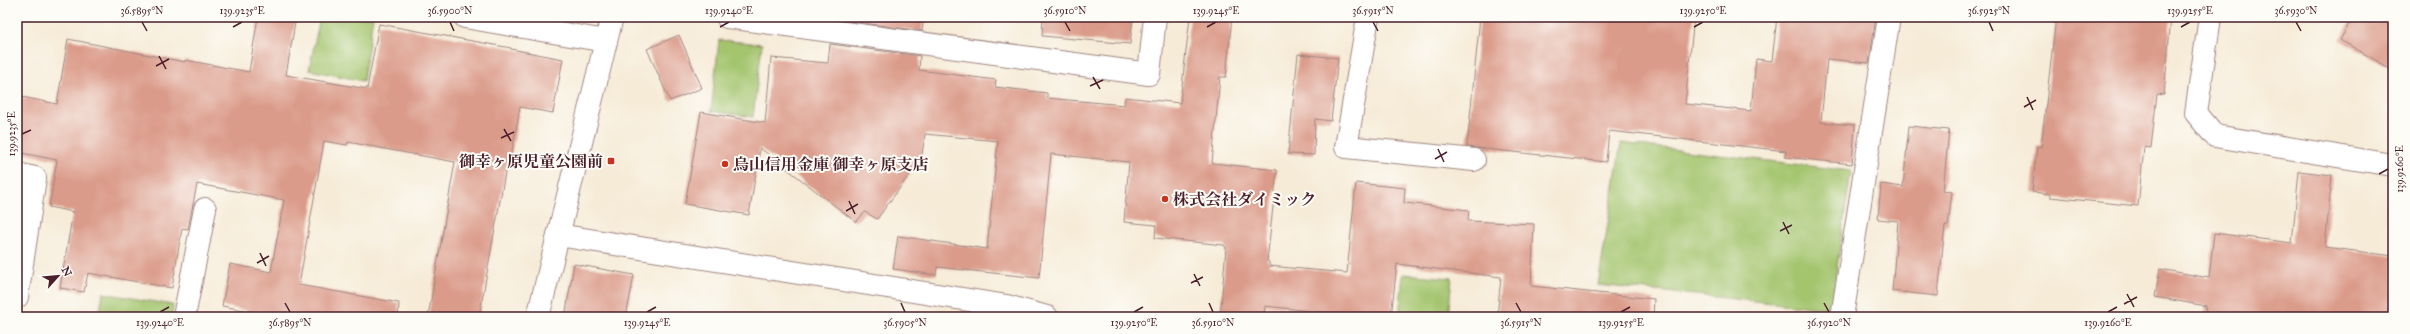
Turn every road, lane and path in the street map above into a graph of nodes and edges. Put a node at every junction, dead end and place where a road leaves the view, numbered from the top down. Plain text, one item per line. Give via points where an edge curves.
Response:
1 (465, 17) edge
2 (612, 17) edge
3 (727, 17) edge
4 (1155, 17) edge
5 (1368, 17) edge
6 (1889, 17) edge
7 (2210, 17) edge
8 (606, 41) junction
9 (1474, 160) dead end
10 (2386, 164) dead end
11 (17, 174) edge
12 (205, 209) dead end
13 (558, 235) junction
14 (17, 297) edge
15 (184, 317) edge
16 (538, 317) edge
17 (1047, 317) edge
18 (1842, 317) edge

1 - 8 street
2 - 8 street
3 - 4 street via 1149,74
5 - 9 street via 1346,147
6 - 18 street
7 - 10 street via 2196,114 2215,136
8 - 13 street
11 - 14 street via 35,178
12 - 15 street
13 - 16 street
13 - 17 street via 1007,306

